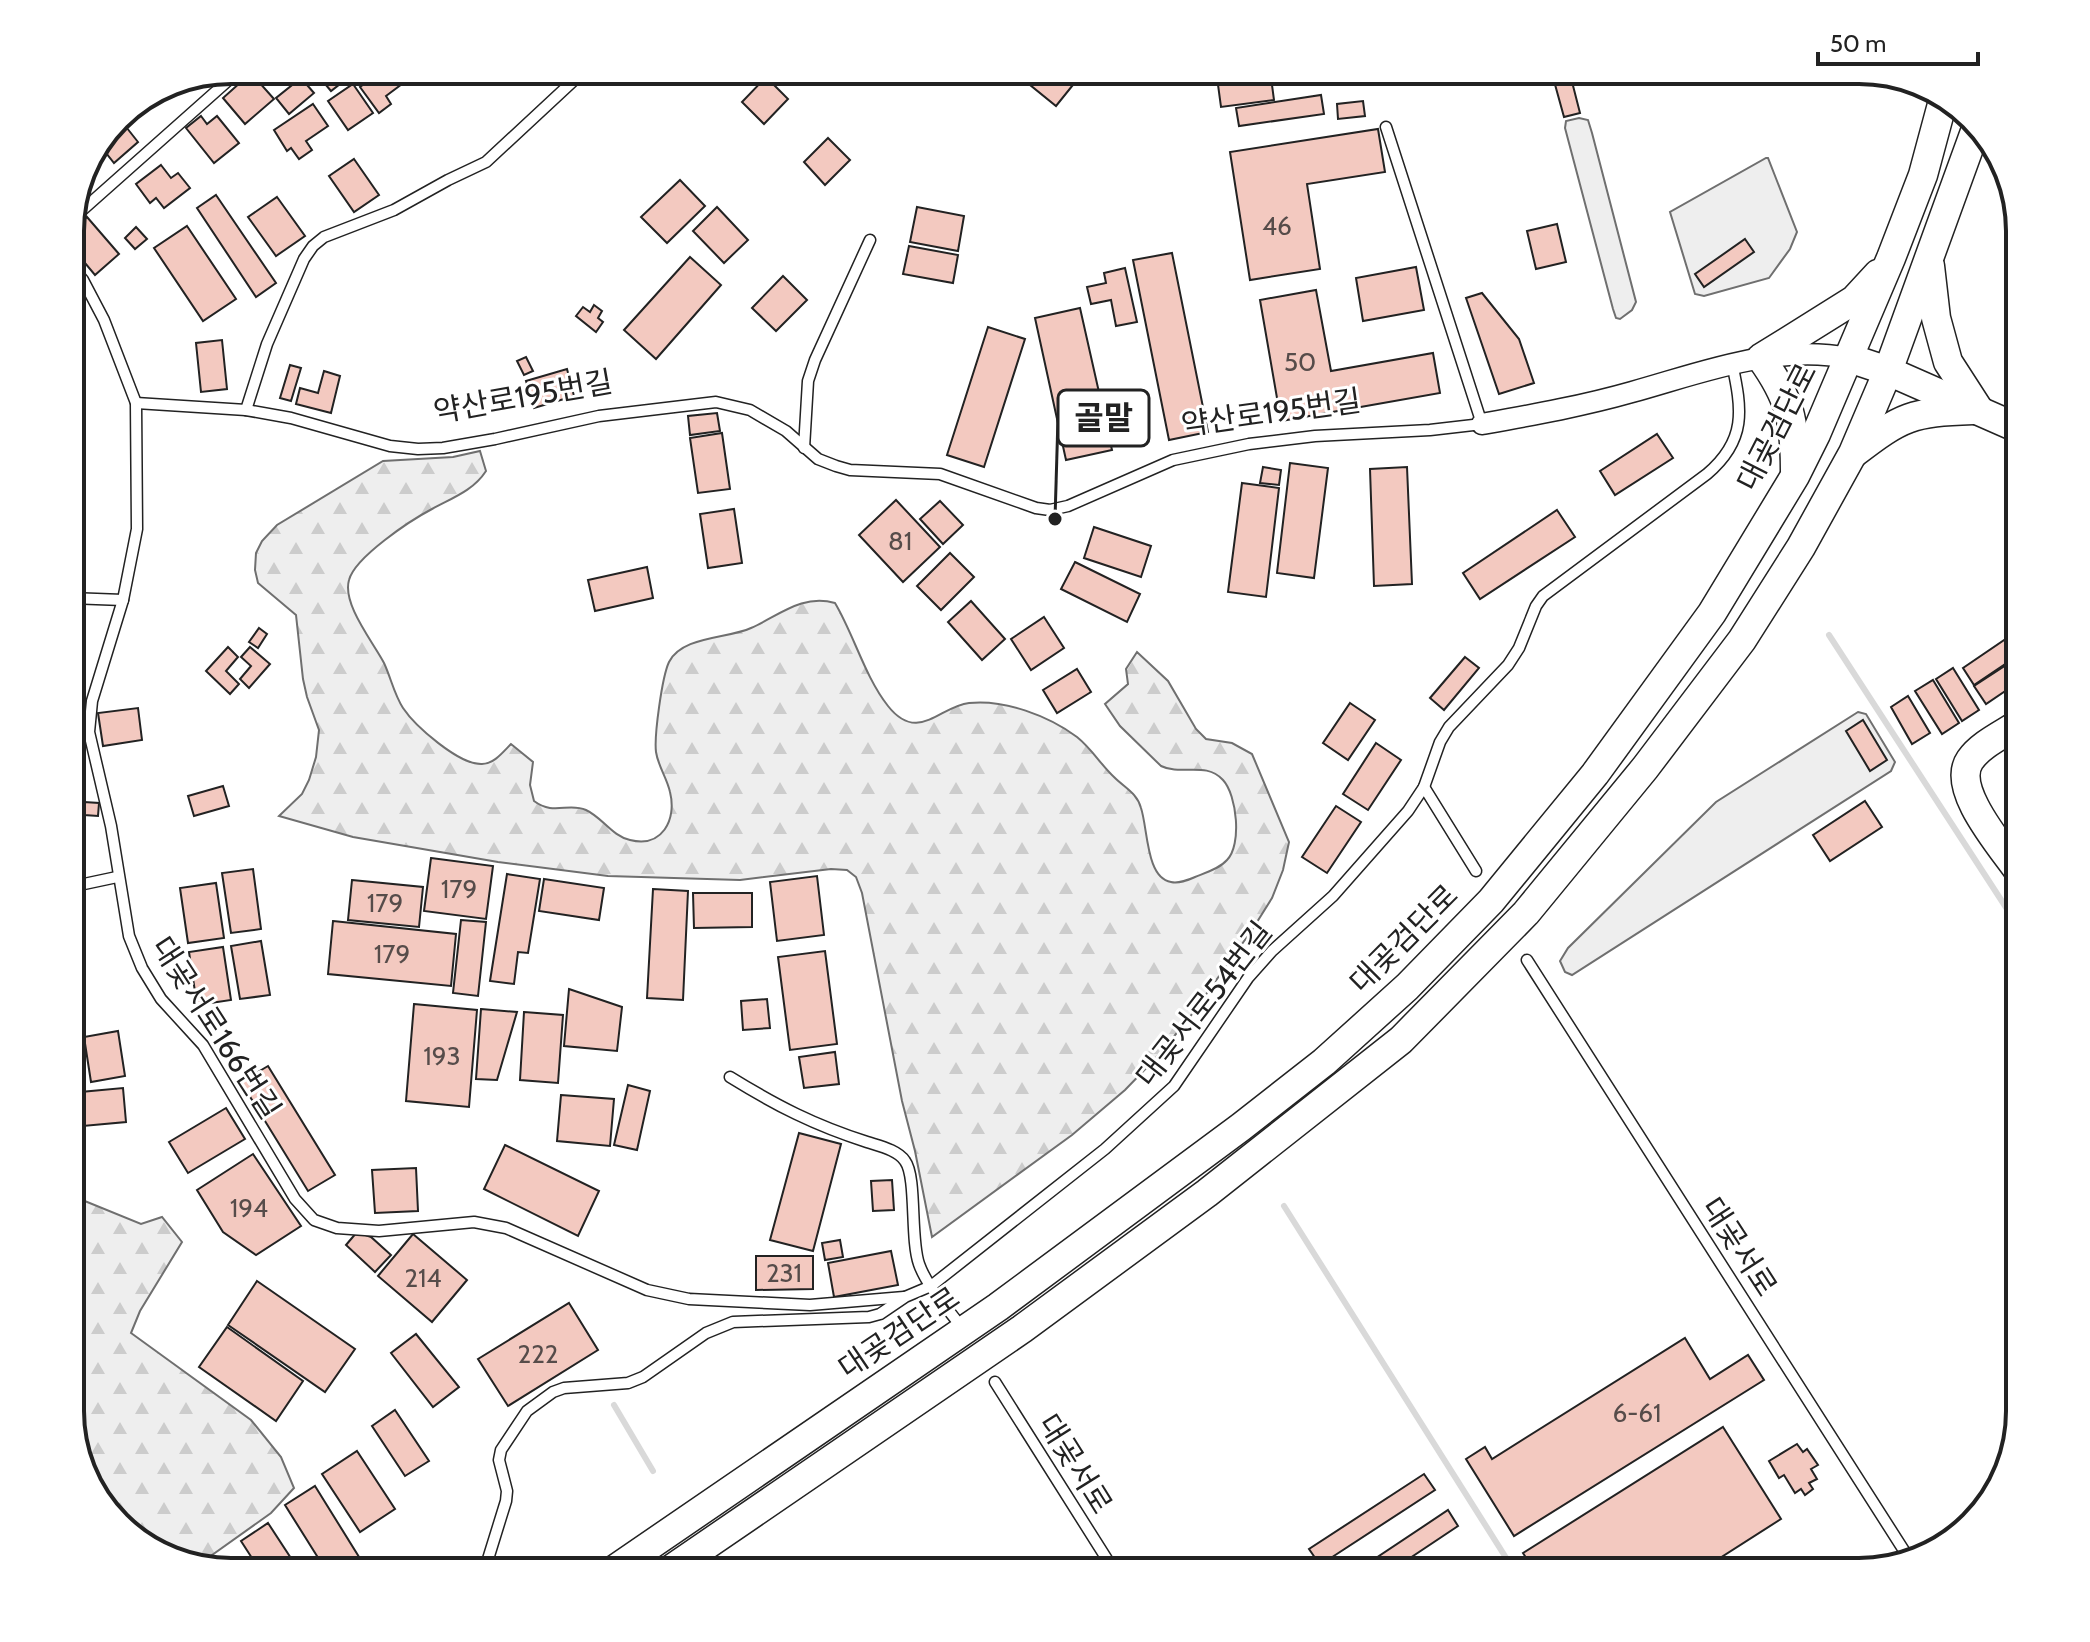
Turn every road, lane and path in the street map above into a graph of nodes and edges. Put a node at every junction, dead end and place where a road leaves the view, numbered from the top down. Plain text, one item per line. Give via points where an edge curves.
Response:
1 (224, 84) edge
2 (570, 84) edge
3 (1941, 109) edge
4 (1386, 127) dead end
5 (1972, 139) edge
6 (86, 206) edge
7 (870, 240) dead end
8 (1891, 258) junction
9 (1929, 260) junction
10 (84, 282) edge
11 (1761, 358) junction
12 (1849, 358) junction
13 (1732, 363) junction
14 (1888, 371) junction
15 (136, 403) junction
16 (246, 410) junction
17 (1979, 410) junction
18 (2006, 423) edge
19 (1482, 424) junction
20 (804, 448) junction
21 (1853, 453) junction
22 (1795, 476) junction
23 (84, 599) edge
24 (123, 600) junction
25 (2006, 733) edge
26 (1424, 787) junction
27 (2006, 853) edge
28 (1476, 871) dead end
29 (117, 877) junction
30 (84, 884) edge
31 (1527, 960) dead end
32 (730, 1077) dead end
33 (931, 1286) junction
34 (905, 1297) junction
35 (956, 1320) dead end
36 (995, 1382) dead end
37 (1904, 1551) edge
38 (488, 1558) edge
39 (631, 1558) edge
40 (687, 1558) edge
41 (1106, 1558) edge

1 - 6 lane
2 - 16 lane via 486,162 313,246 267,344
3 - 8 main road, 대곶검단로 via 1923,175
4 - 19 lane
5 - 9 main road
7 - 20 lane via 808,381
8 - 11 main road via 1854,300
8 - 12 main road, 대곶검단로
9 - 14 main road
9 - 17 main road via 1948,362
10 - 15 lane, 대곶서로166번길
11 - 12 street, 약산로195번길
11 - 13 street, 약산로195번길
11 - 22 main road via 1790,407
12 - 14 main road, 약산로195번길
12 - 22 main road, 대곶검단로
13 - 19 street, 약산로195번길 via 1593,402
13 - 26 lane, 대곶서로54번길 via 1740,408 1729,453 1543,596 1508,665 1449,727
14 - 17 main road, 약산로195번길
14 - 21 main road
15 - 16 lane, 약산로195번길
15 - 24 lane, 대곶서로166번길 via 137,529
16 - 20 lane, 약산로195번길 via 418,449 599,416 716,402 750,410
17 - 18 main road, 약산로195번길
17 - 21 main road via 1916,414 1890,425
19 - 20 lane, 약산로195번길 via 1249,444 1173,460 1050,510 940,474 850,470
21 - 40 main road via 1742,640 1645,768 1526,913 1401,1040 1207,1193 1022,1329
22 - 39 main road, 대곶검단로 via 1712,613 1595,774 1491,901 1407,987 1324,1062 1122,1218
23 - 24 lane
24 - 29 lane, 대곶서로166번길 via 92,701 89,732
25 - 27 main road via 1971,757 1964,780 1974,806
26 - 28 lane
26 - 33 lane, 대곶서로54번길 via 1351,877 1248,978 1188,1068 1157,1104
29 - 30 lane
29 - 34 lane, 대곶서로166번길 via 129,936 142,968 161,999 203,1045 295,1199 314,1220 337,1228 379,1231 474,1222 506,1228 647,1290 689,1299 810,1305
31 - 37 lane, 대곶서로
32 - 33 lane via 784,1110 887,1148 905,1161 919,1264
33 - 34 lane, 대곶서로54번길
33 - 35 lane
34 - 38 lane, 대곶서로54번길 via 869,1317 733,1322 706,1333 643,1377 564,1388 539,1401 501,1450 506,1501
36 - 41 lane, 대곶서로

